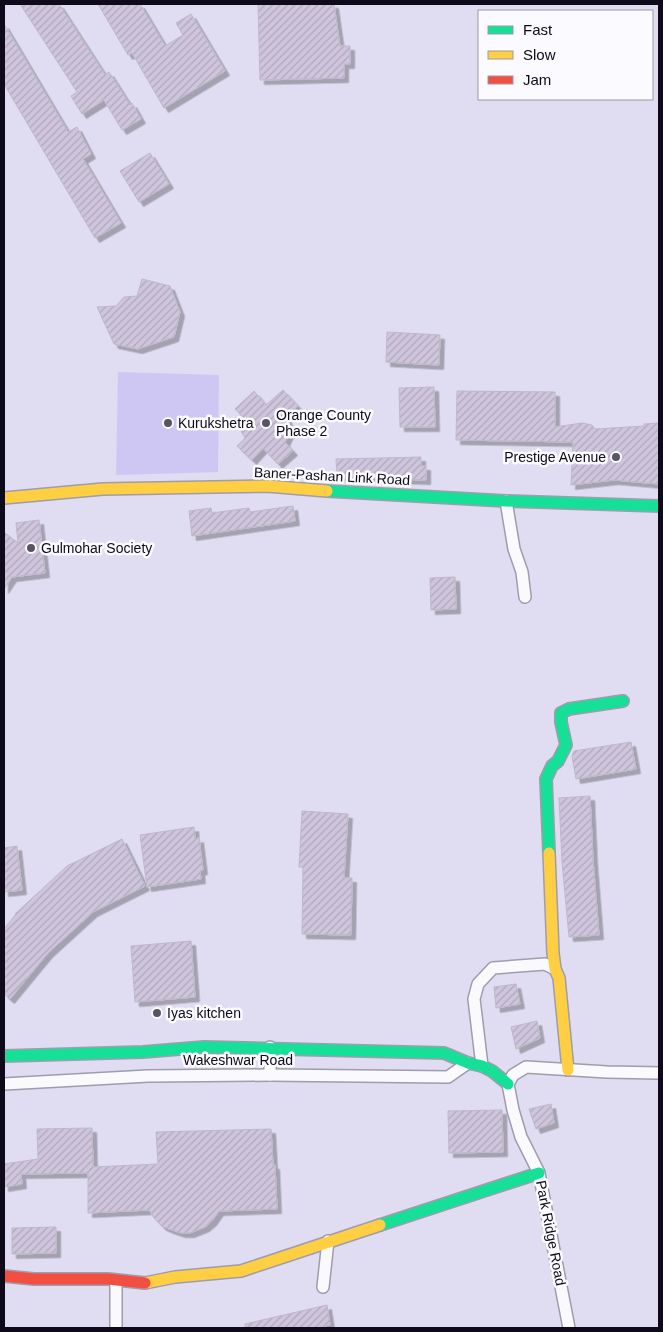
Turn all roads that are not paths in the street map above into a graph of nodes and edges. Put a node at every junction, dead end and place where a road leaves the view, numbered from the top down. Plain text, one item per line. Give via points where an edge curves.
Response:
1 (4, 498) edge
2 (506, 502) junction
3 (659, 506) edge
4 (525, 597) dead end
5 (624, 701) dead end
6 (555, 969) junction
7 (270, 1047) junction
8 (4, 1056) edge
9 (468, 1063) junction
10 (482, 1066) junction
11 (568, 1070) junction
12 (659, 1073) edge
13 (270, 1075) junction
14 (4, 1084) edge
15 (508, 1084) junction
16 (539, 1172) junction
17 (328, 1241) junction
18 (4, 1276) edge
19 (116, 1281) junction
20 (323, 1287) dead end
21 (116, 1328) edge
22 (569, 1328) edge

1 - 2 street, Baner-Pashan Link Road via 103,489 266,486
2 - 3 street, Baner-Pashan Link Road
2 - 4 street
5 - 6 street via 561,713 566,745 546,779
6 - 10 street via 545,964 493,968 478,984 474,999
6 - 11 street via 559,978
7 - 8 street, Wakeshwar Road
7 - 9 street, Wakeshwar Road via 444,1053
7 - 13 street
9 - 10 street, Wakeshwar Road
9 - 13 street, Wakeshwar Road via 448,1077
10 - 15 street, Wakeshwar Road
11 - 12 street
11 - 15 street via 526,1067 513,1075
13 - 14 street, Wakeshwar Road via 148,1076
15 - 16 street, Park Ridge Road via 521,1137
16 - 17 street
16 - 22 street, Park Ridge Road
17 - 19 street via 241,1271 175,1277 142,1284
17 - 20 street
18 - 19 street
19 - 21 street

